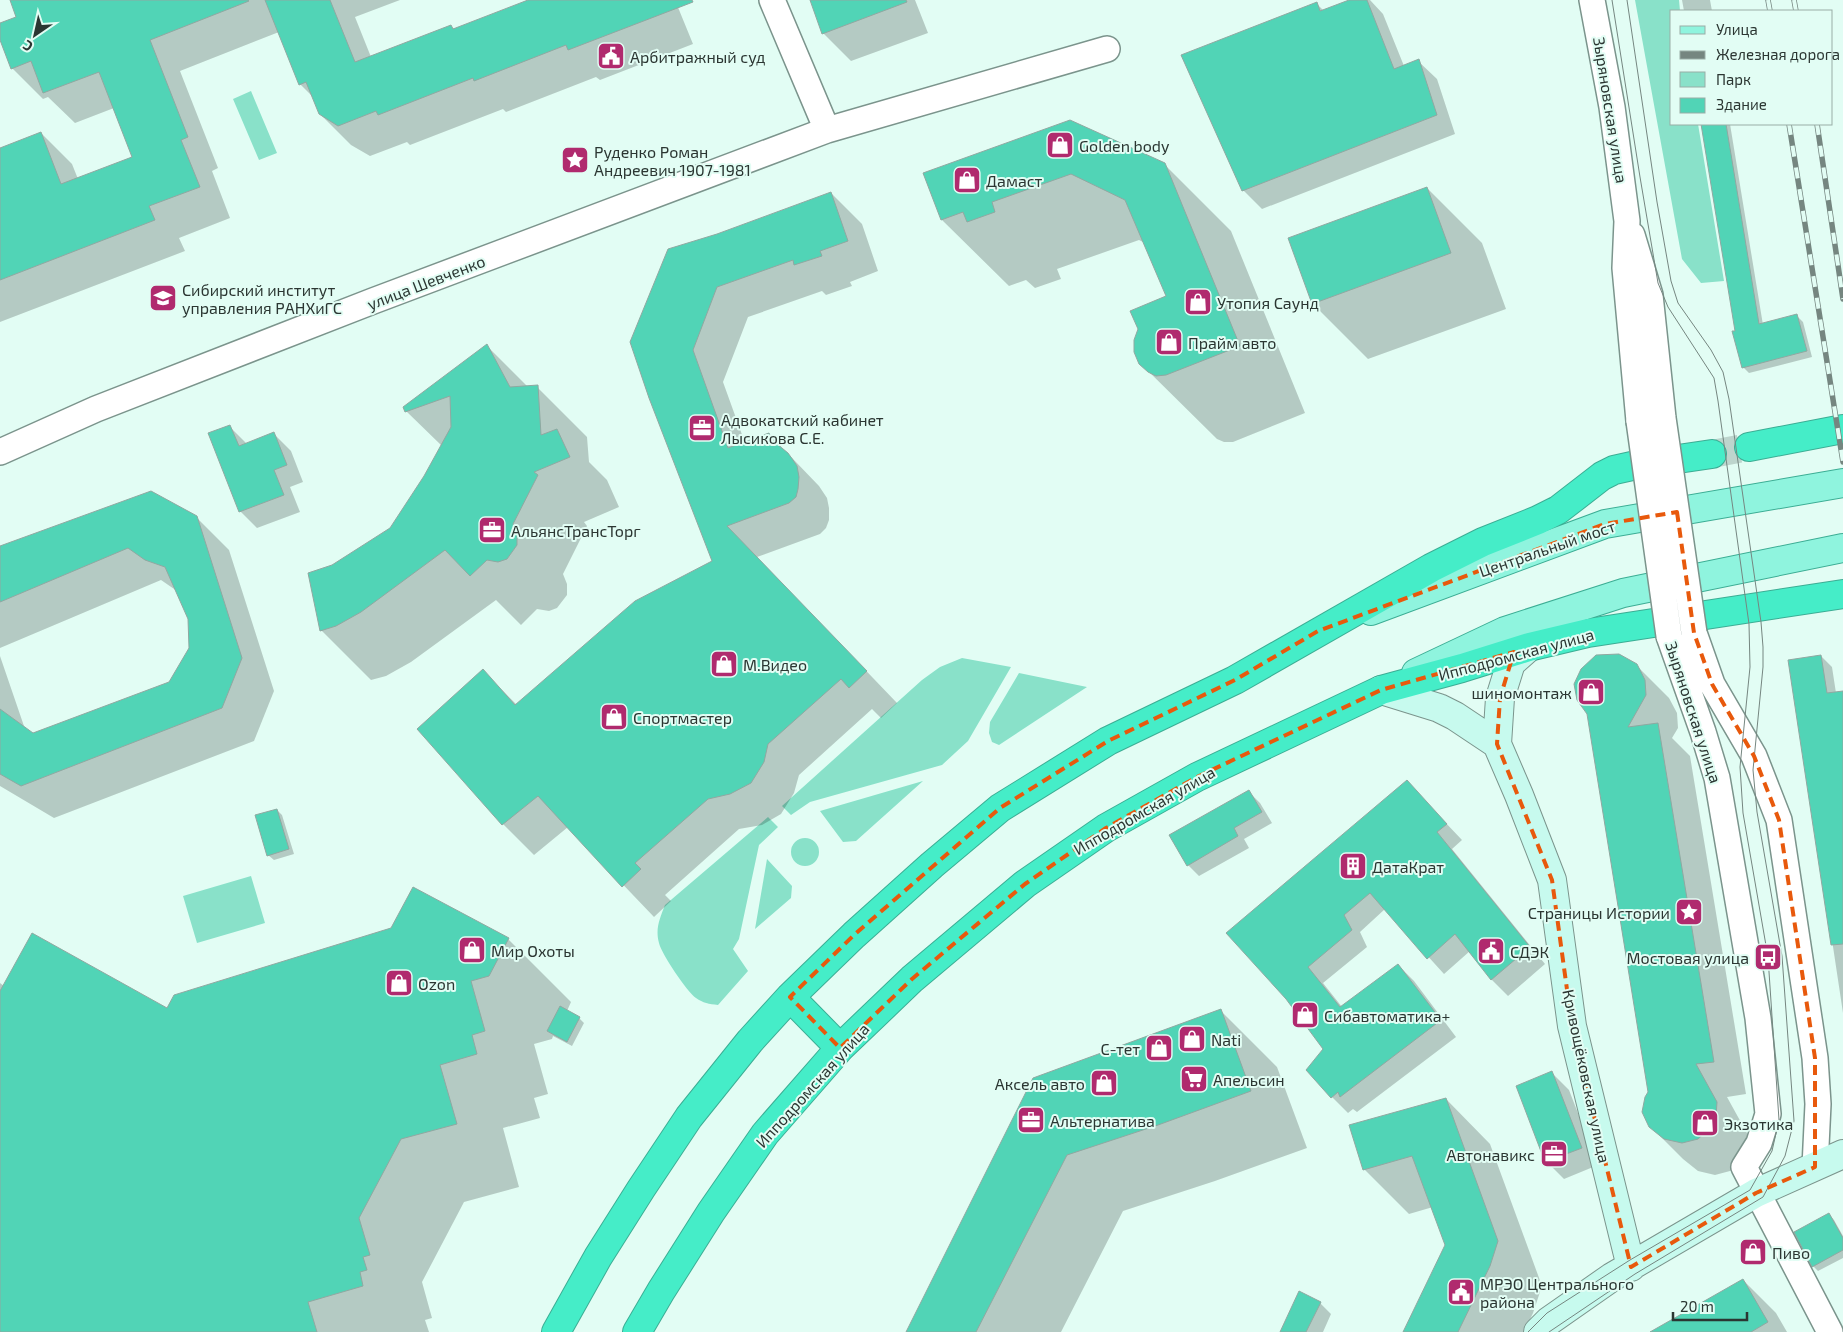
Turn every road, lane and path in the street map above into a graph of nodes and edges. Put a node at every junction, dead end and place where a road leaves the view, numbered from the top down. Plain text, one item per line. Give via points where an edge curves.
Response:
1 (772, 0) edge
2 (1592, 0) edge
3 (1107, 49) dead end
4 (827, 130) junction
5 (1627, 221) junction
6 (1843, 429) edge
7 (1750, 447) tunnel mouth
8 (0, 452) edge
9 (1712, 454) tunnel mouth
10 (1678, 458) dead end
11 (1632, 466) dead end
12 (1843, 483) edge
13 (1843, 548) edge
14 (1843, 594) edge
15 (1318, 631) junction
16 (1529, 647) junction
17 (1381, 690) junction
18 (1497, 744) junction
19 (790, 998) junction
20 (840, 1048) junction
21 (1843, 1154) edge
22 (1815, 1166) junction
23 (1756, 1193) junction
24 (1631, 1267) junction
25 (556, 1332) edge
26 (637, 1332) edge
27 (1538, 1332) edge
28 (1830, 1332) edge

1 - 4 street
2 - 5 street, Зыряновская улица via 1612,107
3 - 4 street, улица Шевченко
4 - 8 street, улица Шевченко via 373,301 96,409
5 - 22 street, Зыряновская улица, bridge via 1650,295 1663,418 1694,633 1712,684 1754,756 1779,820 1815,1058 1818,1104
5 - 23 street, Зыряновская улица, bridge via 1625,268 1639,421 1669,636 1717,778 1758,1018 1768,1114 1759,1143 1744,1167
6 - 7 highway
9 - 10 highway
11 - 15 highway via 1602,476 1558,510 1431,568
12 - 15 main road, Центральный мост via 1605,524
13 - 17 main road via 1624,593 1505,631
14 - 16 highway, Ипподромская улица via 1588,633
15 - 19 highway via 1235,680 1108,741 1000,808 854,935
16 - 17 highway, Ипподромская улица
16 - 18 street via 1511,663 1500,698
17 - 18 street via 1439,708
17 - 20 highway, Ипподромская улица via 1197,777 1106,828 1025,884 912,979
18 - 24 street, Кривощёковская улица via 1552,880 1572,1026
19 - 20 highway
19 - 25 highway via 750,1041 689,1117 598,1258
20 - 26 highway, Ипподромская улица via 765,1134 701,1228
21 - 22 street
22 - 23 street
23 - 24 street
23 - 28 street
24 - 27 street via 1549,1320

